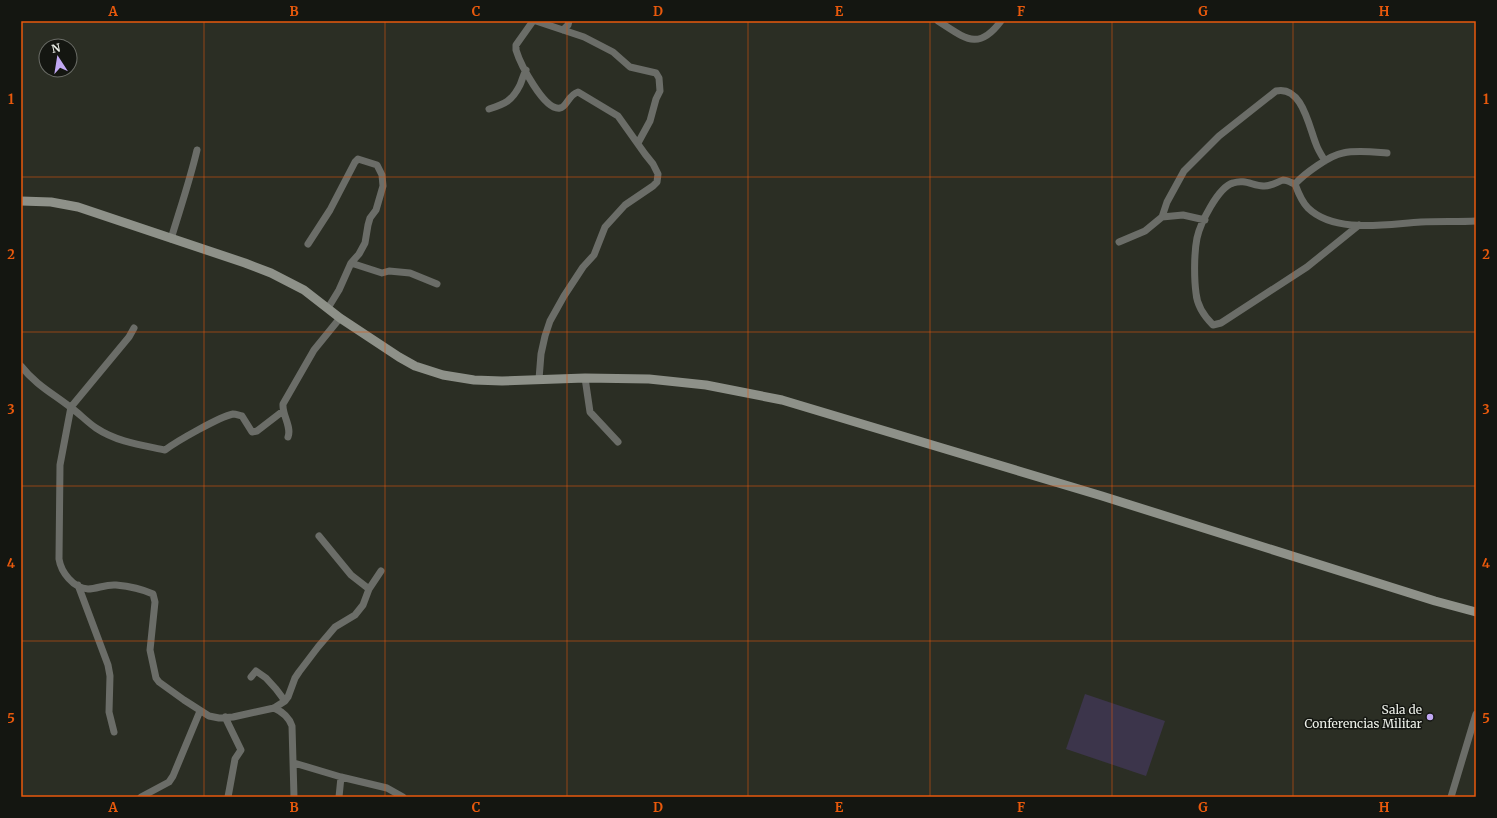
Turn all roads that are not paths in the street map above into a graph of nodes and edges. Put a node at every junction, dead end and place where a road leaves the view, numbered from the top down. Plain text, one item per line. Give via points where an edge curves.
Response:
1 (534, 21) edge
2 (569, 21) edge
3 (938, 21) edge
4 (1001, 21) edge
5 (563, 30) junction
6 (526, 70) junction
7 (488, 109) dead end
8 (638, 143) junction
9 (197, 150) dead end
10 (1387, 153) dead end
11 (1325, 161) junction
12 (1295, 184) junction
13 (21, 201) edge
14 (1162, 217) junction
15 (1204, 220) junction
16 (1476, 221) edge
17 (1359, 225) junction
18 (171, 238) junction
19 (1119, 242) dead end
20 (308, 244) dead end
21 (351, 263) junction
22 (437, 284) dead end
23 (328, 308) junction
24 (340, 318) junction
25 (134, 328) dead end
26 (21, 366) edge
27 (585, 378) junction
28 (539, 379) junction
29 (71, 407) junction
30 (283, 411) junction
31 (288, 438) dead end
32 (618, 442) dead end
33 (319, 536) dead end
34 (381, 572) dead end
35 (78, 585) junction
36 (369, 589) junction
37 (1476, 612) edge
38 (251, 676) dead end
39 (285, 701) junction
40 (274, 708) junction
41 (200, 711) junction
42 (1476, 714) edge
43 (225, 717) junction
44 (114, 732) dead end
45 (294, 763) junction
46 (341, 778) junction
47 (141, 797) edge
48 (228, 797) edge
49 (294, 797) edge
50 (339, 797) edge
51 (403, 797) edge
52 (1450, 797) edge

1 - 5 street
1 - 6 street via 516,44 517,54
2 - 5 street
3 - 4 street via 965,38 975,40 986,37
5 - 8 street via 584,37 613,52 630,67 656,73 660,91 650,121
6 - 7 street via 521,84 511,98 504,104
6 - 8 street via 541,97 555,108 564,106 573,94 578,92 618,116
8 - 28 street via 656,169 657,182 625,205 605,226 594,255 583,267 550,321 543,342
9 - 18 street via 191,178
10 - 11 street via 1342,153
11 - 12 street
11 - 14 street via 1316,146 1301,104 1290,92 1276,91 1219,136 1184,171
12 - 15 street via 1284,180 1264,186 1242,181 1232,183 1219,193
12 - 17 street via 1301,200 1323,218
13 - 18 main road via 51,202 78,207
14 - 15 street via 1183,215
14 - 19 street via 1145,231
15 - 17 street via 1197,238 1196,294 1205,317 1213,325 1221,323 1307,267
16 - 17 street
18 - 23 main road via 271,273 304,290
20 - 21 street via 330,210 355,162 358,159 377,165 382,175 383,186 376,210 370,218 365,244
21 - 22 street via 382,272 410,273
21 - 23 street
23 - 24 main road
24 - 28 main road via 415,366 443,375 474,380
24 - 30 street via 314,350 284,404
25 - 29 street
26 - 29 street via 36,383
27 - 28 main road
27 - 32 street via 590,412
27 - 37 main road via 649,379 706,385 782,400
29 - 30 street via 92,426 106,434 131,444 165,450 228,416 242,416 252,432
29 - 35 street via 60,465 59,559 64,574
30 - 31 street via 289,432
33 - 36 street via 351,575
34 - 36 street
35 - 41 street via 87,589 116,585 152,594 155,602 150,650 156,678 162,686
35 - 44 street via 108,666 108,712
36 - 39 street via 363,605 355,615 335,627 313,653 295,678
38 - 39 street via 256,671
39 - 40 street
40 - 43 street
40 - 45 street via 282,712 292,726
41 - 43 street via 214,718
41 - 47 street via 169,782
42 - 52 street
43 - 48 street via 241,750 235,759
45 - 46 street
45 - 49 street
46 - 50 street
46 - 51 street via 387,788

